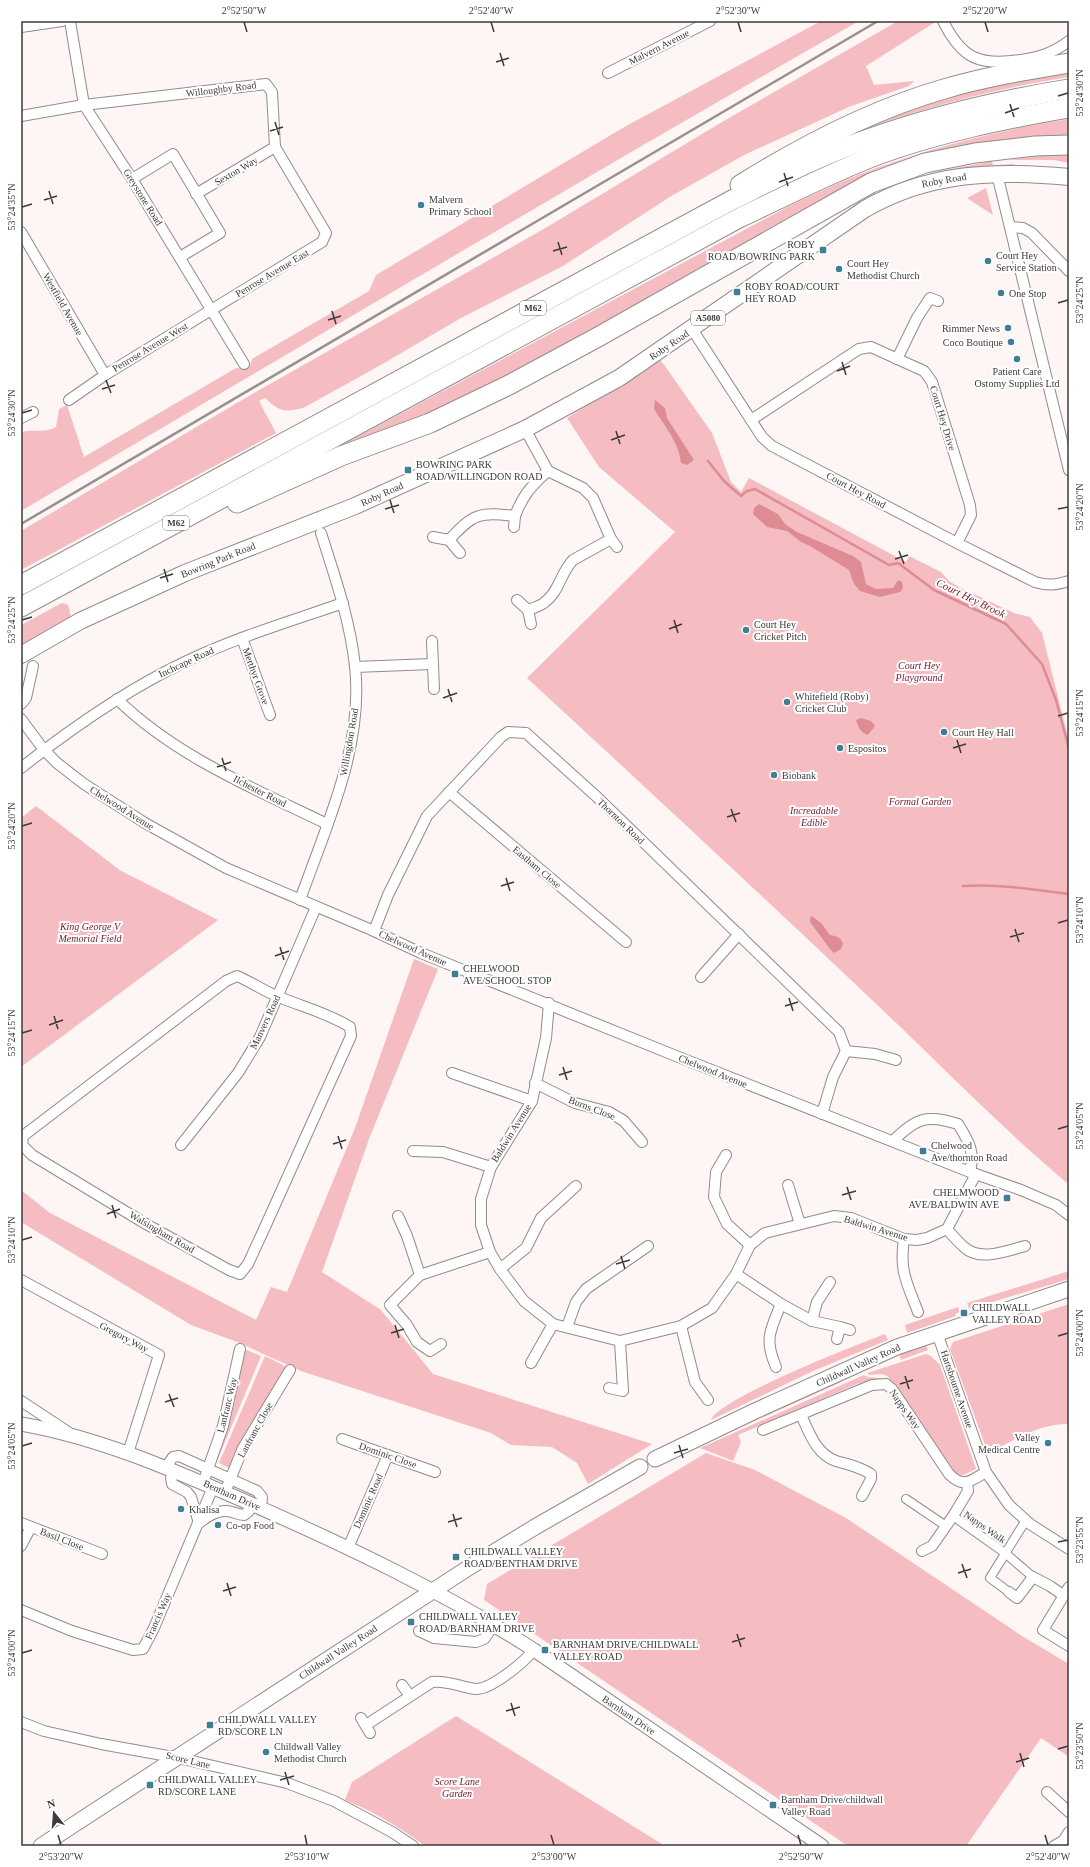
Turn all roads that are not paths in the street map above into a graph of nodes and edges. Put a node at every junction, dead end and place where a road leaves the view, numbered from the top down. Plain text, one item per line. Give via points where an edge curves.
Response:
1 (62, 21) edge
2 (70, 21) edge
3 (710, 21) edge
4 (943, 21) edge
5 (21, 27) edge
6 (1069, 41) edge
7 (1069, 63) edge
8 (608, 73) dead end
9 (1069, 89) edge
10 (84, 106) junction
11 (1069, 108) edge
12 (21, 116) edge
13 (1069, 145) edge
14 (275, 147) junction
15 (997, 174) junction
16 (1069, 176) edge
17 (132, 179) junction
18 (196, 194) junction
19 (1010, 227) junction
20 (21, 232) edge
21 (326, 233) joint
22 (180, 257) junction
23 (1069, 271) edge
24 (545, 301) junction
25 (938, 302) dead end
26 (212, 310) junction
27 (692, 329) junction
28 (898, 359) junction
29 (244, 364) dead end
30 (105, 375) junction
31 (69, 400) dead end
32 (33, 412) dead end
33 (21, 418) edge
34 (751, 420) junction
35 (525, 429) junction
36 (1069, 470) edge
37 (548, 471) junction
38 (355, 506) joint
39 (515, 516) junction
40 (514, 528) dead end
41 (321, 533) dead end
42 (433, 537) dead end
43 (449, 540) junction
44 (956, 543) junction
45 (460, 553) dead end
46 (78, 576) junction
47 (1069, 581) edge
48 (21, 585) edge
49 (517, 600) dead end
50 (343, 602) junction
51 (21, 606) edge
52 (528, 610) junction
53 (531, 624) dead end
54 (242, 638) junction
55 (432, 642) dead end
56 (21, 655) edge
57 (432, 664) junction
58 (33, 666) dead end
59 (356, 667) junction
60 (434, 689) dead end
61 (116, 700) junction
62 (21, 704) edge
63 (270, 715) dead end
64 (21, 719) edge
65 (44, 750) junction
66 (21, 768) edge
67 (449, 792) junction
68 (327, 824) junction
69 (300, 900) junction
70 (316, 907) junction
71 (374, 931) junction
72 (738, 934) junction
73 (626, 942) dead end
74 (700, 977) dead end
75 (277, 996) junction
76 (549, 1004) junction
77 (846, 1051) junction
78 (896, 1060) dead end
79 (452, 1073) dead end
80 (535, 1082) junction
81 (532, 1101) junction
82 (822, 1114) junction
83 (892, 1141) junction
84 (642, 1142) dead end
85 (181, 1145) dead end
86 (414, 1151) dead end
87 (726, 1155) dead end
88 (491, 1167) junction
89 (973, 1173) junction
90 (788, 1185) dead end
91 (576, 1186) dead end
92 (1069, 1215) edge
93 (398, 1216) dead end
94 (800, 1224) junction
95 (947, 1229) junction
96 (904, 1239) junction
97 (648, 1246) dead end
98 (750, 1246) junction
99 (1025, 1246) dead end
100 (490, 1252) junction
101 (500, 1269) junction
102 (736, 1274) junction
103 (420, 1275) junction
104 (21, 1280) edge
105 (830, 1282) dead end
106 (1069, 1289) edge
107 (381, 1298) dead end
108 (781, 1304) junction
109 (390, 1305) junction
110 (918, 1312) dead end
111 (812, 1321) junction
112 (553, 1324) junction
113 (682, 1326) junction
114 (567, 1327) junction
115 (937, 1333) junction
116 (837, 1340) dead end
117 (620, 1341) junction
118 (441, 1344) dead end
119 (240, 1349) dead end
120 (531, 1363) dead end
121 (776, 1367) dead end
122 (290, 1370) dead end
123 (609, 1388) dead end
124 (708, 1400) dead end
125 (25, 1404) edge
126 (801, 1415) junction
127 (24, 1425) edge
128 (763, 1430) dead end
129 (71, 1435) junction
130 (342, 1439) dead end
131 (128, 1453) junction
132 (388, 1455) junction
133 (655, 1459) dead end
134 (640, 1467) dead end
135 (170, 1468) junction
136 (207, 1469) junction
137 (435, 1472) dead end
138 (986, 1472) junction
139 (231, 1479) junction
140 (968, 1482) junction
141 (208, 1485) junction
142 (225, 1492) junction
143 (862, 1496) dead end
144 (906, 1499) dead end
145 (256, 1506) junction
146 (953, 1516) junction
147 (1026, 1520) junction
148 (21, 1523) edge
149 (199, 1523) junction
150 (946, 1526) junction
151 (31, 1527) junction
152 (21, 1546) edge
153 (348, 1548) junction
154 (1069, 1549) edge
155 (922, 1551) dead end
156 (102, 1554) dead end
157 (1005, 1554) junction
158 (1033, 1577) junction
159 (1066, 1591) edge
160 (432, 1592) junction
161 (1009, 1592) joint
162 (21, 1610) edge
163 (494, 1624) junction
164 (419, 1631) dead end
165 (1069, 1646) edge
166 (534, 1650) junction
167 (402, 1685) dead end
168 (410, 1696) junction
169 (21, 1722) edge
170 (366, 1725) dead end
171 (179, 1758) junction
172 (1047, 1792) dead end
173 (1069, 1812) edge
174 (1069, 1832) edge
175 (410, 1845) edge
176 (41, 1846) edge
177 (822, 1846) edge
178 (1054, 1846) edge

1 - 5 street
2 - 10 street, Greystone Road
3 - 8 street, Malvern Avenue
4 - 6 street via 963,50 985,61 1002,62 1039,57
7 - 24 highway via 944,88 867,116 778,161
9 - 24 highway, M62 via 944,114 870,138 813,161 732,200
10 - 12 street
10 - 14 street, Willoughby Road via 266,84 272,92
10 - 17 street, Greystone Road
11 - 46 highway, M62 via 950,132 881,154 819,180 739,218
13 - 46 highway via 975,153 925,163 871,183 509,385 430,423 340,456
14 - 18 street, Sexton Way
14 - 21 street, Willoughby Road
15 - 16 main road, Roby Road / A5080
15 - 19 street
15 - 27 main road, Roby Road / A5080 via 938,180 905,189 882,199
17 - 18 street via 173,154
17 - 22 street, Greystone Road
18 - 22 street via 220,233
19 - 23 street via 1023,228 1032,233
19 - 36 street
20 - 30 street, Westfield Avenue
21 - 26 street, Penrose Avenue East via 322,242
22 - 26 street, Greystone Road
24 - 48 highway, M62
25 - 28 street via 930,298 917,318
26 - 29 street, Greystone Road
26 - 30 street, Penrose Avenue West
27 - 34 street, Court Hey Road
27 - 35 main road, Roby Road / A5080 via 619,378
28 - 34 street, Court Hey Drive via 871,347 858,349
28 - 44 street, Court Hey Drive via 924,371 932,382 970,505 971,515
30 - 31 street, Penrose Avenue West
32 - 33 street
34 - 44 street, Court Hey Road via 762,437 772,446
35 - 37 street
35 - 38 main road, Roby Road / A5080
37 - 39 street via 523,496
37 - 52 street via 583,488 593,498 614,543 573,560 545,603
38 - 56 main road, Bowring Park Road / A5080 via 185,573 80,621
39 - 40 street
39 - 43 street via 480,514 466,523
41 - 50 street, Willingdon Road
42 - 43 street
43 - 45 street
44 - 47 street, Court Hey Road via 1035,582 1046,585
46 - 51 highway, M62
49 - 52 street
50 - 54 street, Inchcape Road
50 - 59 street, Willingdon Road
52 - 53 street
54 - 61 street, Inchcape Road via 189,659
54 - 63 street, Merthyr Grove
55 - 57 street
57 - 59 street
57 - 60 street
58 - 62 street via 26,698
59 - 68 street, Willingdon Road via 356,701 348,756 339,792
61 - 65 street, Inchcape Road
61 - 68 street, Ilchester Road via 159,734 207,764
64 - 65 street, Chelwood Avenue
65 - 66 street, Inchcape Road
65 - 69 street, Chelwood Avenue via 84,784 145,823 226,868
67 - 71 street, Thornton Road via 422,825 388,895
67 - 72 street, Thornton Road via 501,737 508,732 526,733
67 - 73 street, Eastham Close
68 - 69 street, Willingdon Road
69 - 70 street, Chelwood Avenue
70 - 71 street, Chelwood Avenue
70 - 75 street, Manvers Road
71 - 76 street, Chelwood Avenue via 421,953
72 - 74 street
72 - 77 street, Thornton Road via 839,1032
75 - 75 street, Walsingham Road via 337,1019 350,1027 351,1036 248,1264 240,1274 146,1224 32,1155 22,1145 23,1136 226,981 237,976
75 - 85 street, Manvers Road via 260,1037 238,1073
76 - 80 street, Baldwin Avenue via 546,1038
76 - 82 street, Chelwood Avenue
77 - 78 street via 876,1054
77 - 82 street via 833,1077
79 - 81 street
80 - 81 street, Baldwin Avenue
80 - 84 street, Burns Close via 575,1103 609,1112 624,1121
81 - 88 street, Baldwin Avenue
82 - 83 street, Chelwood Avenue
83 - 89 street, Chelwood Avenue
83 - 89 street via 903,1130 922,1119 942,1119 958,1124 968,1141 973,1158
86 - 88 street via 443,1152
87 - 98 street via 716,1172 714,1197 727,1224
88 - 100 street, Baldwin Avenue via 481,1199 481,1225
89 - 92 street, Chelwood Avenue via 1056,1205
89 - 95 street via 958,1211
90 - 94 street
91 - 101 street via 542,1218 526,1248
93 - 103 street
94 - 96 street, Baldwin Avenue via 834,1216 851,1218
94 - 98 street, Baldwin Avenue via 765,1234
95 - 96 street, Baldwin Avenue via 928,1238
95 - 99 street via 964,1248 975,1254 992,1254
96 - 110 street via 903,1273
97 - 114 street via 586,1289 576,1302
98 - 102 street, Baldwin Avenue
100 - 101 street, Baldwin Avenue
100 - 103 street
101 - 112 street, Baldwin Avenue via 524,1301
102 - 108 street
102 - 113 street, Baldwin Avenue via 712,1308
103 - 109 street
104 - 131 street, Gregory Way via 160,1355
105 - 111 street via 817,1302
106 - 115 main road, Childwall Valley Road
107 - 109 street
108 - 111 street
108 - 121 street via 768,1345
109 - 118 street via 417,1342 430,1351
111 - 116 street via 845,1329
112 - 114 street, Baldwin Avenue
112 - 120 street
113 - 117 street, Baldwin Avenue
113 - 124 street via 695,1382
114 - 117 street, Baldwin Avenue
115 - 133 main road, Childwall Valley Road via 889,1351
115 - 138 street, Hartsbourne Avenue
117 - 123 street via 623,1391
119 - 136 street, Lanfranc Way via 223,1426
122 - 139 street, Lanfranc Close via 244,1448
125 - 127 street via 31,1418
125 - 129 street
126 - 128 street, Napps Way
126 - 140 street, Napps Way via 872,1385 886,1384 892,1389 949,1474 957,1482
126 - 143 street via 811,1436 825,1455 836,1461 862,1468 871,1474
127 - 129 street, Bentham Drive
129 - 131 street, Bentham Drive
130 - 132 street, Dominic Close
131 - 135 street, Bentham Drive
132 - 137 street, Dominic Close
132 - 153 street, Dominic Road
134 - 160 main road, Childwall Valley Road via 535,1527
135 - 136 street via 173,1457 179,1456
135 - 141 street, Bentham Drive
135 - 149 street via 172,1484 191,1497
136 - 139 street
136 - 141 street, Lanfranc Way
138 - 140 street
138 - 147 street, Hartsbourne Avenue via 1009,1505
139 - 142 street, Lanfranc Close
139 - 145 street via 259,1492 262,1497
140 - 146 street via 968,1491
141 - 142 street, Bentham Drive
141 - 149 street, Francis Way
142 - 145 street, Bentham Drive
144 - 150 street
145 - 149 street via 244,1516 223,1511 211,1514
145 - 153 street, Bentham Drive
146 - 150 street
146 - 157 street, Napps Walk
147 - 154 street, Hartsbourne Avenue
147 - 157 street
148 - 151 street, Basil Close
149 - 162 street, Francis Way via 143,1649 133,1650 72,1631
150 - 155 street via 932,1546
151 - 152 street
151 - 156 street, Basil Close
153 - 160 street, Bentham Drive via 403,1574
157 - 158 street, Napps Walk
157 - 161 street, Napps Walk via 990,1578
158 - 159 street
158 - 161 street via 1017,1598
159 - 165 street via 1043,1630
160 - 163 street, Barnham Drive
160 - 171 main road, Childwall Valley Road
163 - 164 street via 484,1639 476,1642 434,1638
163 - 166 street, Barnham Drive
166 - 168 street via 522,1663 484,1688 435,1682
166 - 177 street, Barnham Drive
167 - 168 street
168 - 170 street
169 - 171 street, Score Lane via 44,1731
171 - 175 street, Score Lane via 305,1789 356,1813
171 - 176 main road, Childwall Valley Road
172 - 173 street
174 - 178 street via 1063,1841

